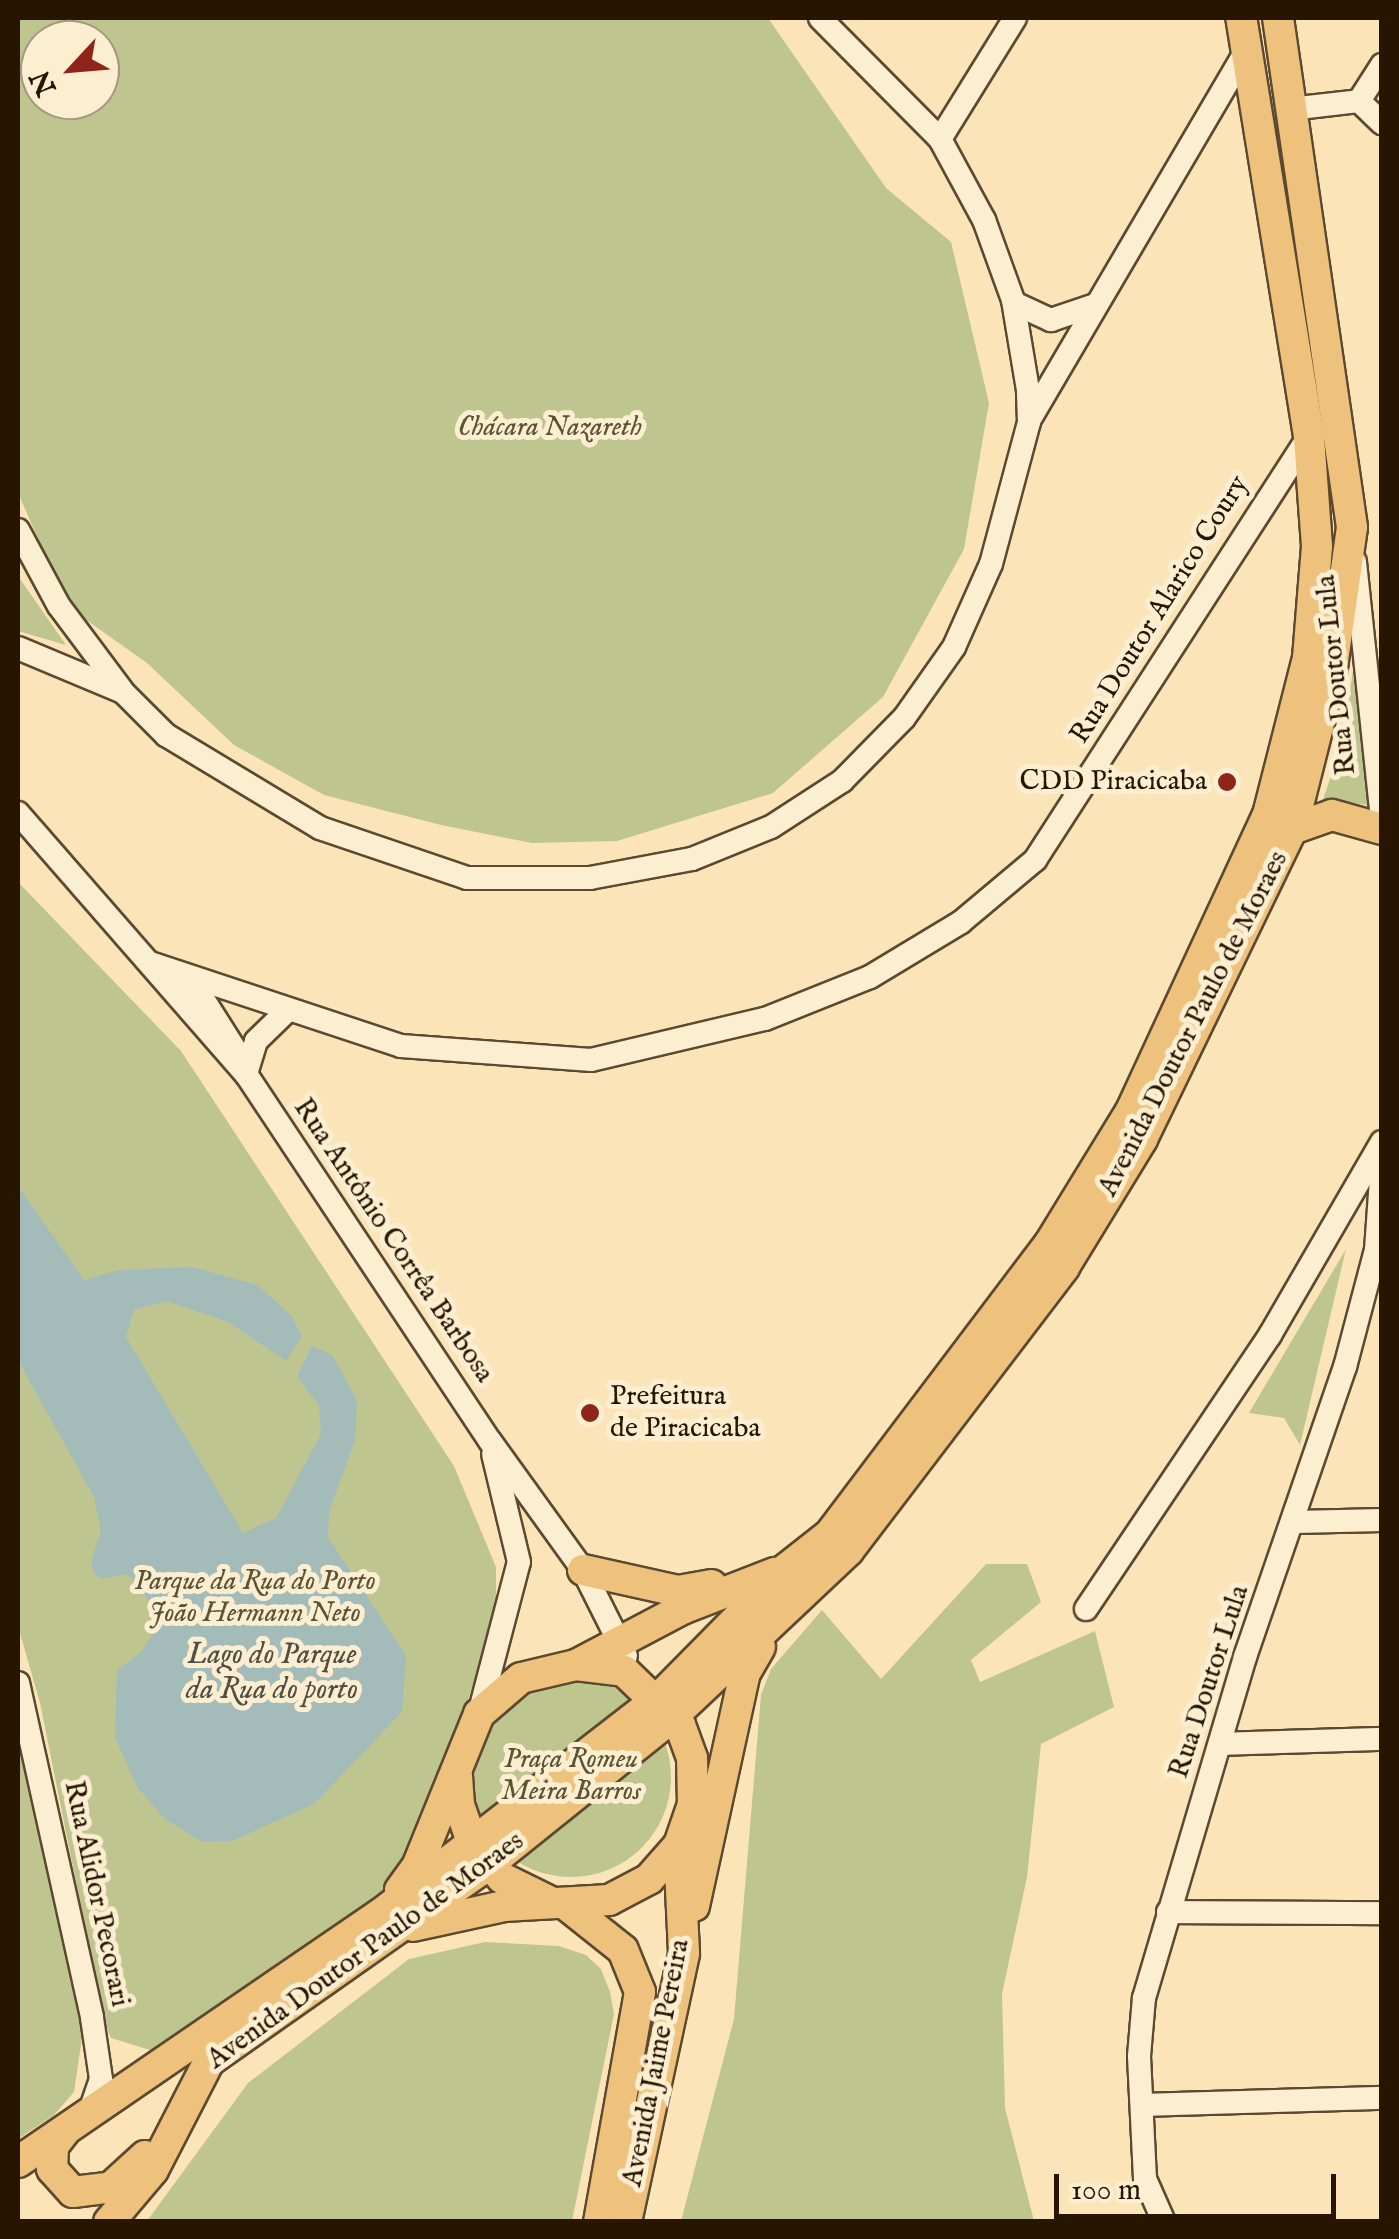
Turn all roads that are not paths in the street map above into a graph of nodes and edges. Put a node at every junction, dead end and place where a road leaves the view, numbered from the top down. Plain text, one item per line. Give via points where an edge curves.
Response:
1 (820, 18) edge
2 (1016, 18) edge
3 (1241, 18) edge
4 (1278, 18) edge
5 (1246, 51) junction
6 (1382, 65) edge
7 (1359, 101) junction
8 (1290, 110) junction
9 (1382, 123) edge
10 (940, 140) junction
11 (1014, 303) junction
12 (1094, 304) junction
13 (1028, 422) junction
14 (1309, 436) junction
15 (1352, 527) junction
16 (18, 530) edge
17 (18, 648) edge
18 (123, 692) junction
19 (18, 813) edge
20 (1382, 818) edge
21 (1292, 829) junction
22 (1382, 829) edge
23 (122, 928) junction
24 (150, 963) junction
25 (189, 977) junction
26 (288, 1010) junction
27 (246, 1074) junction
28 (1382, 1142) edge
29 (1382, 1164) edge
30 (490, 1441) junction
31 (1382, 1520) edge
32 (1296, 1522) junction
33 (787, 1568) junction
34 (583, 1570) junction
35 (1086, 1609) dead end
36 (782, 1616) junction
37 (618, 1641) junction
38 (576, 1665) junction
39 (18, 1683) edge
40 (656, 1697) junction
41 (479, 1714) junction
42 (1382, 1739) edge
43 (1221, 1744) junction
44 (458, 1763) junction
45 (721, 1787) junction
46 (683, 1836) junction
47 (480, 1855) junction
48 (559, 1903) junction
49 (1168, 1912) junction
50 (1382, 1913) edge
51 (387, 1922) junction
52 (684, 1954) junction
53 (1382, 2098) edge
54 (1144, 2105) junction
55 (178, 2114) junction
56 (75, 2125) junction
57 (18, 2162) edge
58 (109, 2222) edge
59 (599, 2222) edge
60 (626, 2222) edge
61 (1164, 2222) edge

1 - 10 street
2 - 10 street
3 - 5 main road, Avenida Doutor Paulo de Moraes
4 - 8 main road, Avenida Doutor Paulo de Moraes
5 - 12 street
5 - 14 main road, Avenida Doutor Paulo de Moraes
6 - 7 street
7 - 8 street
7 - 9 street
8 - 15 main road, Avenida Doutor Paulo de Moraes
10 - 11 street via 984,220
11 - 12 street via 1051,320
11 - 13 street
12 - 13 street
13 - 18 street via 991,564 929,686 842,781 771,828 692,860 590,878 511,882 435,872 320,828 220,771 166,735
14 - 26 street, Rua Doutor Alarico Coury via 1035,860 961,922 870,977 766,1019 591,1060 401,1046
14 - 33 main road, Avenida Doutor Paulo de Moraes via 1317,546 1308,658 1268,815 1210,946 1131,1111 1050,1244 830,1534
15 - 20 street, Rua Doutor Lula
15 - 21 main road, Avenida Doutor Paulo de Moraes via 1330,676
16 - 18 street via 59,606
17 - 18 street
19 - 23 street, Rua Antônio Corrêa Barbosa
21 - 22 main road via 1332,814
21 - 36 main road, Avenida Doutor Paulo de Moraes via 1142,1139 1064,1267 954,1419 848,1550
23 - 24 street, Rua Antônio Corrêa Barbosa
23 - 25 street
24 - 25 street, Rua Doutor Alarico Coury
24 - 27 street, Rua Antônio Corrêa Barbosa
25 - 26 street, Rua Doutor Alarico Coury
25 - 27 street, Rua Antônio Corrêa Barbosa via 219,1017
26 - 27 street via 263,1030
27 - 30 street, Rua Antônio Corrêa Barbosa
28 - 35 street via 1270,1335
29 - 32 street, Rua Doutor Lula via 1376,1250
30 - 34 street, Rua Antônio Corrêa Barbosa
30 - 41 street, Rua Antônio Corrêa Barbosa via 519,1562
31 - 32 street
32 - 43 street, Rua Doutor Lula
33 - 34 main road via 678,1591
33 - 37 main road
33 - 40 main road, Avenida Doutor Paulo de Moraes
34 - 37 street, Rua Antônio Corrêa Barbosa
36 - 40 main road, Avenida Doutor Paulo de Moraes
36 - 45 main road via 745,1673
37 - 38 main road
37 - 40 street, Rua Antônio Corrêa Barbosa
38 - 40 main road
38 - 41 main road via 521,1678
39 - 56 street, Rua Alidor Pecorari via 100,2079
40 - 46 main road, Avenida Jaime Pereira via 695,1781
40 - 47 main road, Avenida Doutor Paulo de Moraes
41 - 44 main road
42 - 43 street
43 - 49 street, Rua Doutor Lula
44 - 47 main road via 458,1805
44 - 51 main road
45 - 46 main road
45 - 52 main road
46 - 48 main road via 630,1891
46 - 52 main road, Avenida Jaime Pereira
47 - 48 main road, Avenida Jaime Pereira via 518,1889
47 - 51 main road, Avenida Doutor Paulo de Moraes
48 - 51 main road
48 - 59 main road, Avenida Jaime Pereira via 623,1950 640,1992
49 - 50 street
49 - 54 street, Rua Doutor Lula via 1144,1998 1138,2056
51 - 55 main road, Avenida Doutor Paulo de Moraes via 209,2062
51 - 56 main road, Avenida Doutor Paulo de Moraes
52 - 60 main road, Avenida Jaime Pereira
53 - 54 street
54 - 61 street, Rua Doutor Lula via 1145,2178
55 - 56 main road via 124,2179 97,2192 73,2192 57,2180 50,2158
55 - 58 main road, Avenida Doutor Paulo de Moraes via 152,2170
56 - 57 main road, Avenida Doutor Paulo de Moraes

